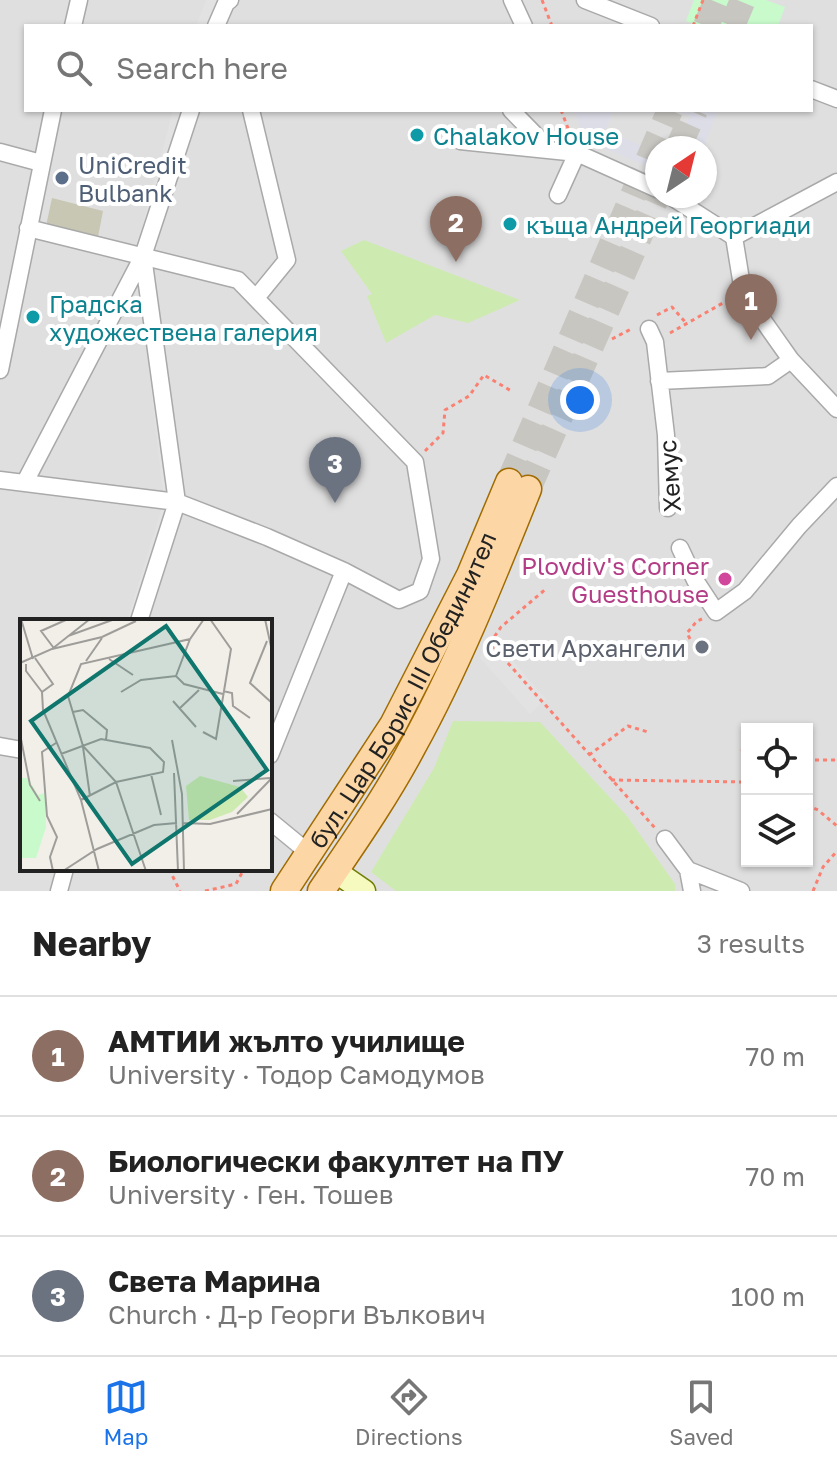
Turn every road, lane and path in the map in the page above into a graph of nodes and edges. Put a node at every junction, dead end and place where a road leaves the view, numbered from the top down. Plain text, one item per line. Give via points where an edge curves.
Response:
1 (79, 0) edge
2 (512, 0) edge
3 (542, 0) edge
4 (585, 0) edge
5 (703, 0) edge
6 (228, 2) edge
7 (73, 24) edge
8 (217, 24) edge
9 (523, 24) edge
10 (551, 24) edge
11 (646, 24) edge
12 (694, 24) edge
13 (813, 90) edge
14 (837, 99) edge
15 (53, 112) edge
16 (190, 112) edge
17 (251, 112) edge
18 (513, 112) edge
19 (562, 112) edge
20 (460, 141) dead end
21 (549, 149) junction
22 (0, 152) edge
23 (577, 153) junction
24 (41, 163) junction
25 (837, 182) edge
26 (645, 184) edge
27 (558, 195) dead end
28 (689, 208) edge
29 (28, 228) junction
30 (734, 237) junction
31 (143, 256) junction
32 (743, 292) junction
33 (256, 298) junction
34 (652, 336) joint
35 (791, 360) junction
36 (0, 370) edge
37 (659, 381) junction
38 (513, 392) dead end
39 (837, 409) edge
40 (415, 462) junction
41 (0, 480) edge
42 (25, 482) junction
43 (837, 486) edge
44 (177, 502) junction
45 (668, 508) dead end
46 (680, 548) dead end
47 (344, 571) junction
48 (547, 588) dead end
49 (140, 619) edge
50 (697, 621) dead end
51 (690, 639) dead end
52 (648, 732) dead end
53 (0, 746) edge
54 (20, 750) edge
55 (272, 750) edge
56 (589, 755) junction
57 (813, 760) edge
58 (837, 760) edge
59 (611, 780) junction
60 (741, 782) edge
61 (813, 808) edge
62 (272, 823) edge
63 (837, 826) edge
64 (665, 839) joint
65 (837, 851) edge
66 (309, 853) junction
67 (688, 870) junction
68 (64, 871) edge
69 (170, 871) edge
70 (243, 871) edge
71 (328, 881) edge
72 (59, 891) edge
73 (180, 891) edge
74 (205, 891) edge
75 (284, 891) edge
76 (364, 891) edge
77 (692, 891) edge
78 (741, 891) edge
79 (813, 891) edge

1 - 7 street
2 - 9 street
3 - 10 path
4 - 11 street
5 - 12 path
6 - 8 street
13 - 14 street
15 - 24 street
16 - 31 street
17 - 33 street via 287,260
18 - 21 street
19 - 23 path
20 - 21 street
21 - 23 street
22 - 24 street
23 - 26 street
23 - 27 street
24 - 29 street
25 - 30 street
28 - 30 street
29 - 31 street
29 - 36 street
30 - 32 street
31 - 33 street via 238,280
31 - 42 street
31 - 44 street
32 - 34 path
32 - 35 street
33 - 40 street
34 - 37 street, Хемус
35 - 37 street via 768,376
35 - 39 street
37 - 45 street, Хемус
38 - 40 path via 484,375 469,396 445,410 443,433
40 - 47 street via 431,559 420,591 399,600
41 - 42 street
42 - 44 street
43 - 46 street via 745,591 716,612
44 - 47 street
44 - 49 street
47 - 55 street
48 - 56 path via 490,643
50 - 51 path via 687,633
52 - 56 path via 628,726
53 - 54 street
56 - 59 path
57 - 58 path
59 - 60 path
59 - 64 path
61 - 63 path
62 - 66 street
64 - 67 street
65 - 79 path
66 - 71 main road, бул. Цар Борис III Обединител via 393,725 519,486 489,586 413,746
66 - 75 main road, бул. Цар Борис III Обединител
67 - 77 street
67 - 78 street
68 - 72 street
69 - 73 path
70 - 74 path via 236,884
71 - 76 street

